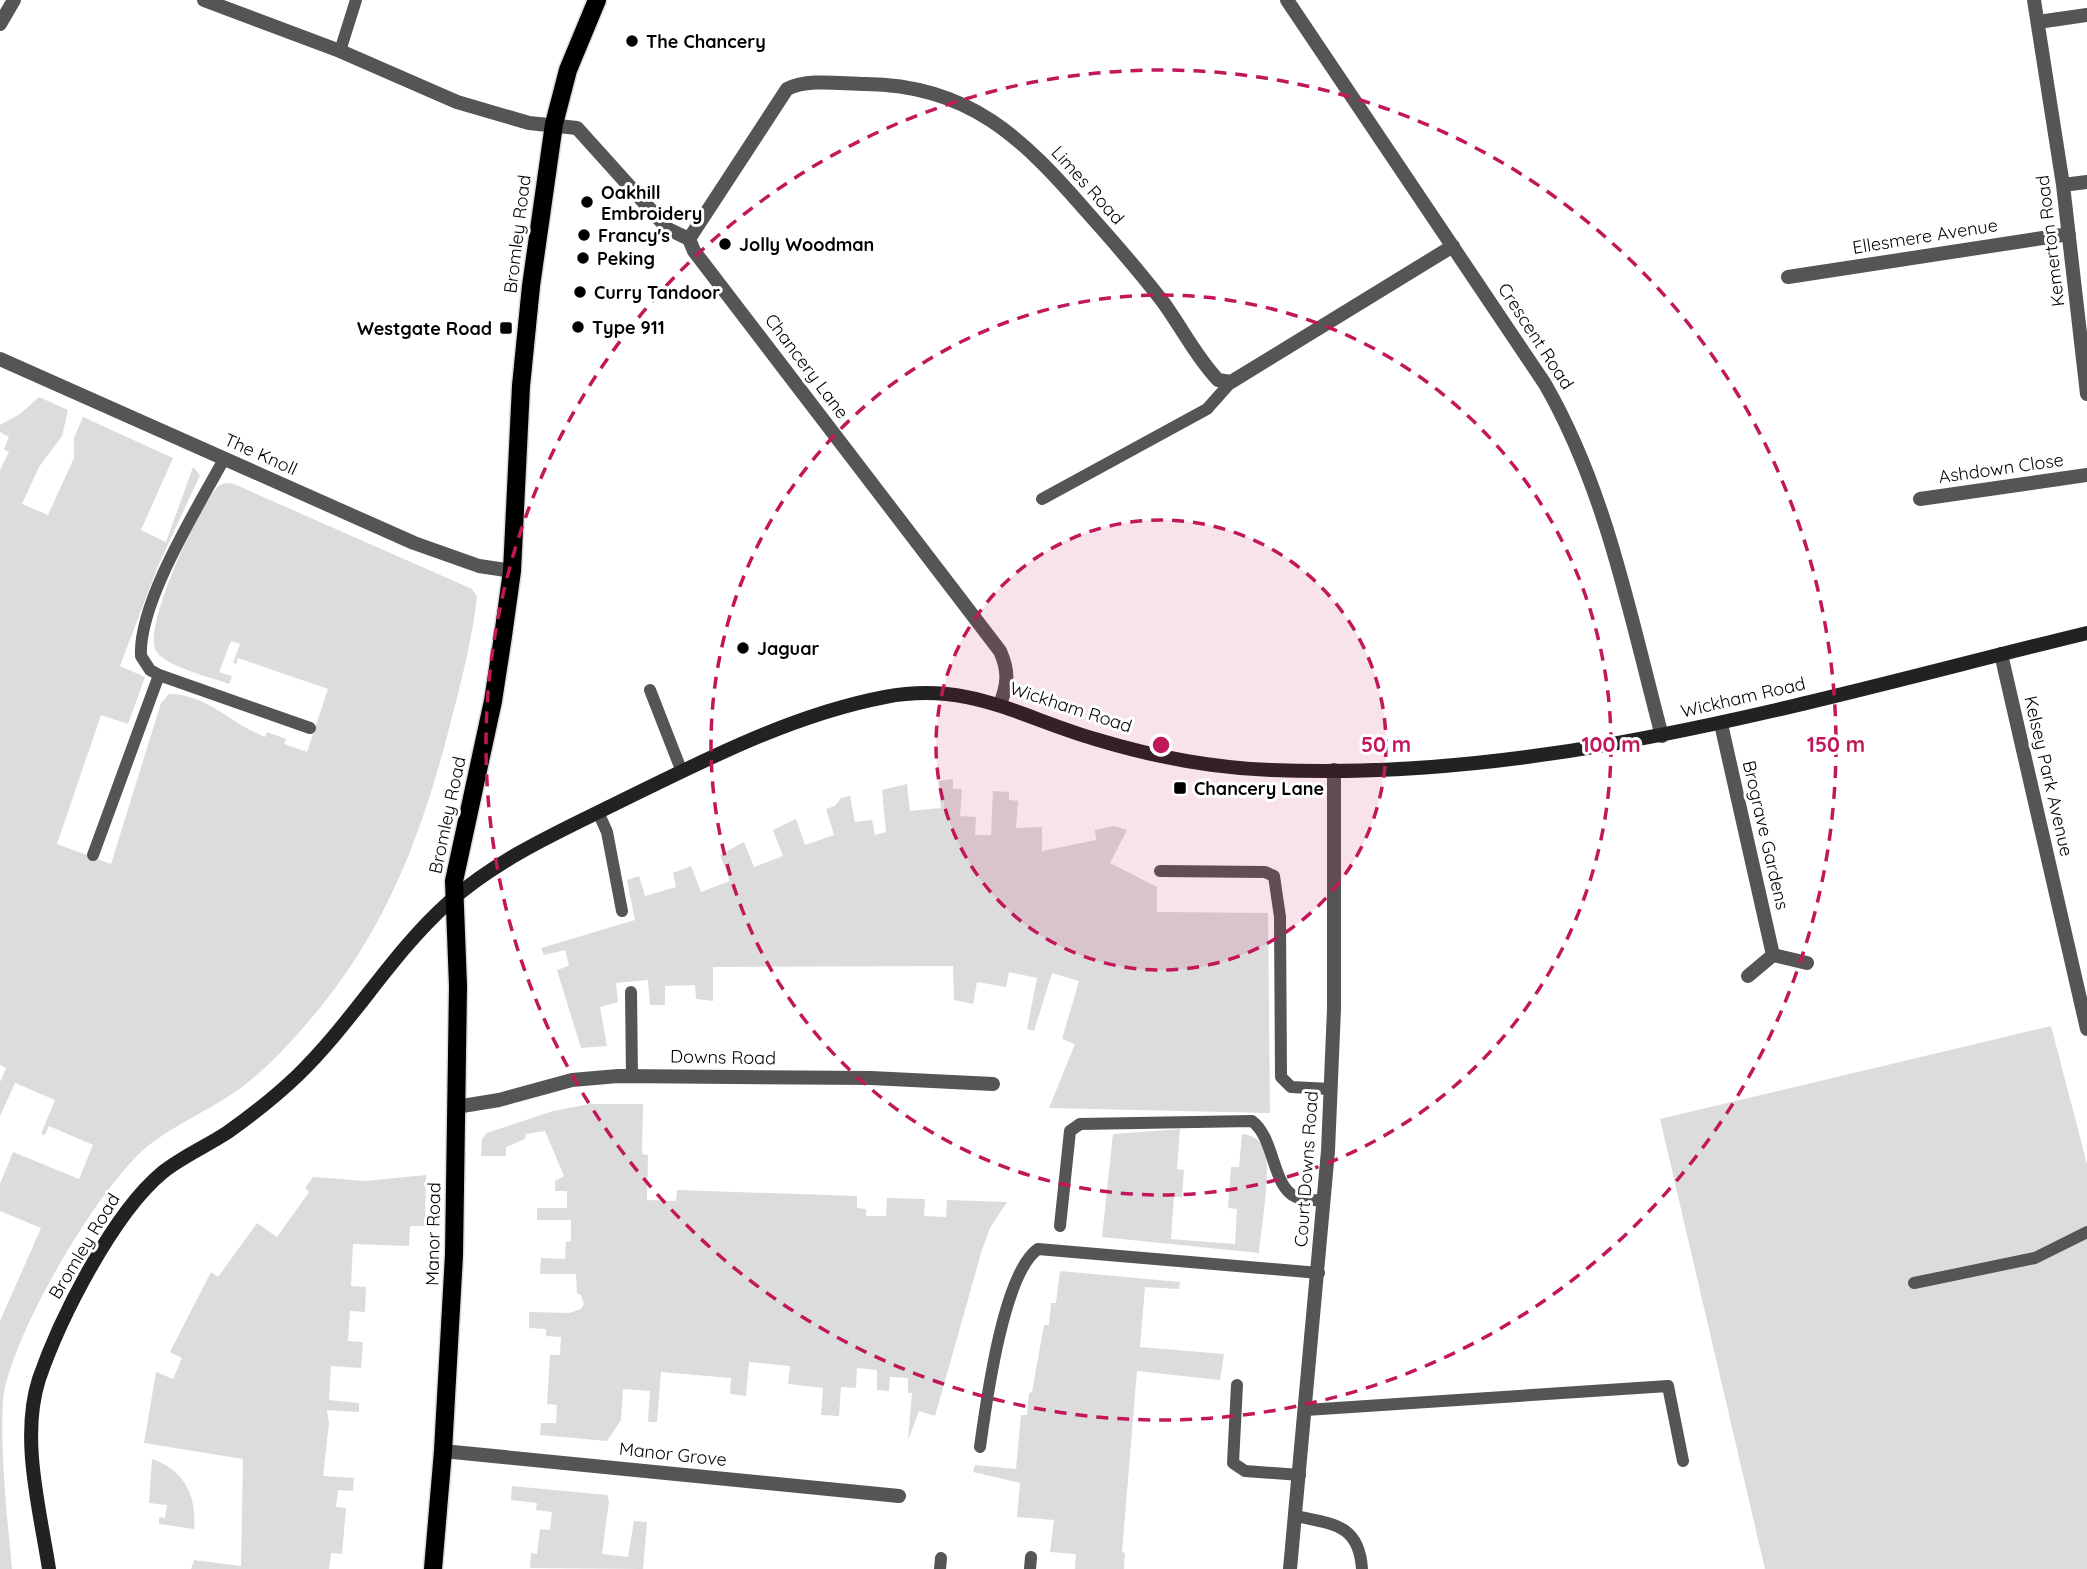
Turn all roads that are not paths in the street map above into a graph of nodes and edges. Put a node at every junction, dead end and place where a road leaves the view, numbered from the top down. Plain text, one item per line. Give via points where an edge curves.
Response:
1 (14, 0) edge
2 (204, 0) edge
3 (356, 0) edge
4 (597, 0) edge
5 (1287, 0) edge
6 (2034, 0) edge
7 (2087, 15) edge
8 (2038, 22) junction
9 (0, 24) edge
10 (340, 51) junction
11 (554, 124) junction
12 (2087, 182) edge
13 (2063, 185) junction
14 (2069, 234) junction
15 (689, 239) junction
16 (1453, 246) junction
17 (1788, 277) dead end
18 (0, 359) edge
19 (1231, 382) junction
20 (2087, 394) edge
21 (224, 459) junction
22 (2087, 475) edge
23 (1042, 499) dead end
24 (1920, 499) dead end
25 (512, 570) junction
26 (2087, 633) edge
27 (2001, 654) junction
28 (159, 675) junction
29 (650, 690) dead end
30 (1000, 704) junction
31 (1721, 724) junction
32 (310, 728) dead end
33 (1662, 736) junction
34 (1334, 770) junction
35 (682, 772) junction
36 (598, 812) junction
37 (93, 856) dead end
38 (1160, 871) dead end
39 (453, 899) junction
40 (622, 911) dead end
41 (1773, 955) junction
42 (1807, 963) dead end
43 (1748, 976) dead end
44 (631, 992) dead end
45 (2083, 998) edge
46 (2087, 1029) edge
47 (632, 1076) junction
48 (993, 1084) dead end
49 (1331, 1089) junction
50 (456, 1107) junction
51 (1324, 1200) junction
52 (1060, 1226) dead end
53 (2087, 1232) edge
54 (1319, 1273) junction
55 (1914, 1283) dead end
56 (1237, 1385) dead end
57 (1306, 1410) junction
58 (980, 1447) dead end
59 (443, 1451) junction
60 (1683, 1461) dead end
61 (1300, 1475) junction
62 (899, 1496) dead end
63 (1296, 1516) junction
64 (49, 1569) edge
65 (433, 1569) edge
66 (1290, 1569) edge
67 (1362, 1569) edge

1 - 9 street
2 - 10 street
3 - 10 lane
4 - 11 main road, Bromley Road via 568,70
5 - 16 street, Crescent Road
6 - 8 street, Kemerton Road
7 - 8 street
8 - 13 street, Kemerton Road
10 - 11 street via 457,102 528,123
11 - 15 street, Chancery Lane via 577,128 668,229
11 - 25 main road, Bromley Road via 521,386
12 - 13 street
13 - 14 street, Kemerton Road
14 - 17 street, Ellesmere Avenue
14 - 20 street, Kemerton Road
15 - 19 street, Limes Road via 787,89 804,84 894,84 931,92 985,114 1034,153 1134,266 1207,368 1219,380
15 - 30 street, Chancery Lane via 1000,651 1007,673
16 - 19 street
16 - 33 street, Crescent Road via 1545,384 1586,463
18 - 21 street, The Knoll
19 - 23 lane via 1208,409
21 - 25 street, The Knoll via 448,556
21 - 28 lane via 187,526 148,619 141,656
22 - 24 street, Ashdown Close
25 - 39 main road, Bromley Road
26 - 27 main road, Wickham Road
27 - 31 main road, Wickham Road
27 - 45 street, Kelsey Park Avenue
28 - 32 lane
28 - 37 lane
29 - 35 lane
30 - 34 main road, Wickham Road via 1091,738 1181,758 1257,769
30 - 35 main road, Wickham Road via 938,693 891,696 806,720
31 - 33 main road, Wickham Road
31 - 41 street, Brograve Gardens
33 - 34 main road, Wickham Road via 1511,758
34 - 49 street, Court Downs Road
35 - 36 main road, Wickham Road
36 - 39 main road, Wickham Road via 492,868
36 - 40 lane via 607,832
38 - 49 lane via 1265,872 1273,876 1280,918 1280,1077 1291,1087
39 - 50 main road, Manor Road via 458,973
39 - 64 main road, Bromley Road via 424,926 315,1058 248,1117 152,1182 100,1255 49,1356 35,1396 34,1464
41 - 42 street
41 - 43 street
44 - 47 lane
45 - 46 street, Kelsey Park Avenue
47 - 48 street, Downs Road
47 - 50 street, Downs Road via 572,1080
49 - 51 street, Court Downs Road
50 - 59 main road, Manor Road via 454,1255
51 - 52 lane via 1290,1194 1264,1132 1252,1121 1080,1124 1070,1131
51 - 54 street, Court Downs Road
53 - 55 lane via 2035,1258
54 - 57 street, Court Downs Road
54 - 58 lane via 1038,1249 1027,1259 1004,1317
56 - 61 lane via 1233,1463 1244,1471
57 - 60 lane via 1668,1386
57 - 61 street, Court Downs Road
59 - 62 street, Manor Grove
59 - 65 main road, Manor Road
61 - 63 street, Court Downs Road
63 - 66 street, Court Downs Road
63 - 67 lane via 1350,1532 1361,1549

